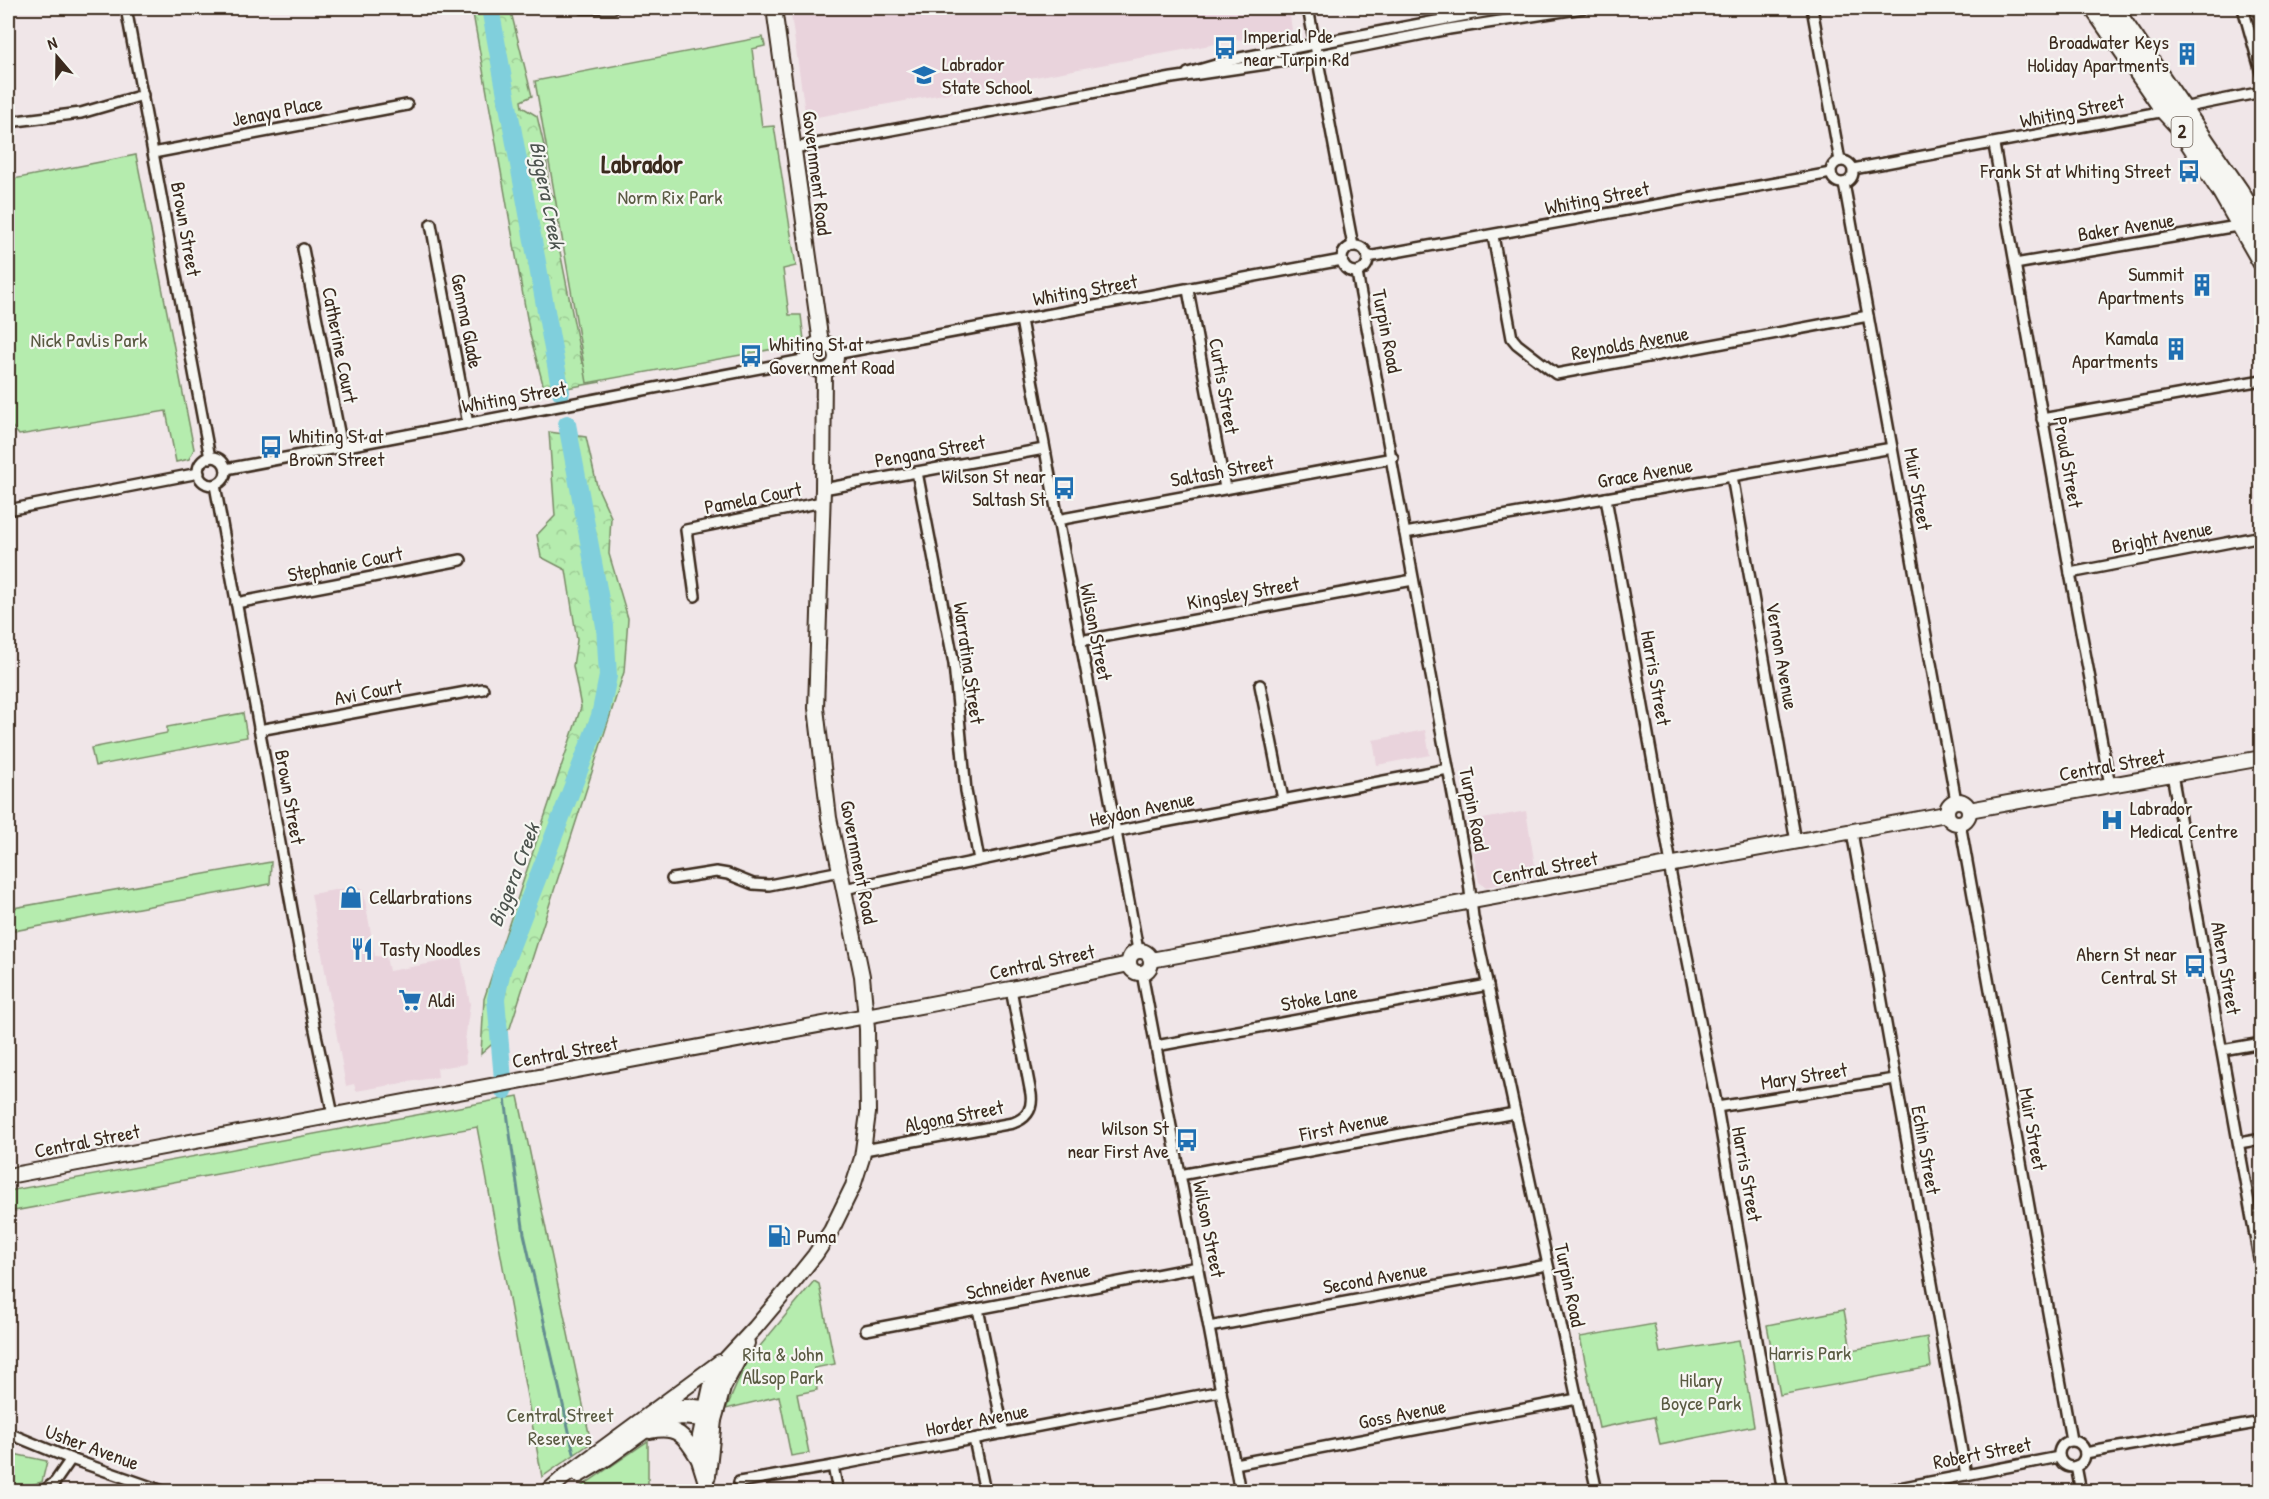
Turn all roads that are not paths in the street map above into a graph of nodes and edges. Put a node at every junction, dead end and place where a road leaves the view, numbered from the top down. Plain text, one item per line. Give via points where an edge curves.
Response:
1 (126, 8) edge
2 (582, 8) edge
3 (613, 8) edge
4 (774, 8) edge
5 (1308, 8) edge
6 (1505, 8) edge
7 (1514, 8) edge
8 (1583, 8) edge
9 (1812, 8) edge
10 (2094, 8) edge
11 (2113, 8) edge
12 (2243, 8) edge
13 (1516, 19) junction
14 (1314, 44) junction
15 (1317, 55) junction
16 (2262, 76) edge
17 (1172, 78) junction
18 (2262, 92) edge
19 (143, 95) junction
20 (407, 105) dead end
21 (2173, 110) junction
22 (8, 122) edge
23 (1994, 145) junction
24 (794, 148) junction
25 (153, 153) junction
26 (1840, 161) junction
27 (1853, 170) junction
28 (1831, 173) junction
29 (1844, 183) junction
30 (431, 224) dead end
31 (2243, 225) junction
32 (2262, 231) edge
33 (1493, 236) junction
34 (1353, 246) junction
35 (303, 249) dead end
36 (1368, 257) junction
37 (1342, 260) junction
38 (2262, 262) edge
39 (2015, 264) junction
40 (1357, 273) junction
41 (1188, 290) junction
42 (1868, 316) junction
43 (1021, 320) junction
44 (820, 343) junction
45 (835, 354) junction
46 (808, 359) junction
47 (824, 370) junction
48 (2262, 380) edge
49 (2042, 419) junction
50 (468, 424) junction
51 (342, 447) junction
52 (1044, 448) junction
53 (1892, 448) junction
54 (210, 458) junction
55 (1393, 459) junction
56 (226, 468) junction
57 (917, 472) junction
58 (199, 473) junction
59 (1732, 476) junction
60 (215, 485) junction
61 (1225, 488) junction
62 (822, 496) junction
63 (1606, 498) junction
64 (8, 510) edge
65 (1057, 520) junction
66 (1405, 533) junction
67 (2262, 536) edge
68 (461, 560) dead end
69 (2070, 573) junction
70 (1413, 580) junction
71 (695, 596) dead end
72 (236, 603) junction
73 (1080, 641) junction
74 (1260, 685) dead end
75 (483, 689) dead end
76 (259, 730) junction
77 (2262, 758) edge
78 (1448, 769) junction
79 (2172, 774) junction
80 (2110, 785) junction
81 (1283, 799) junction
82 (1956, 801) junction
83 (1969, 810) junction
84 (1946, 814) junction
85 (1960, 823) junction
86 (1116, 832) junction
87 (1852, 832) junction
88 (1796, 842) junction
89 (979, 860) junction
90 (1670, 864) junction
91 (841, 871) junction
92 (672, 879) dead end
93 (844, 889) junction
94 (1471, 902) junction
95 (1138, 950) junction
96 (1152, 960) junction
97 (1129, 964) junction
98 (1142, 973) junction
99 (1488, 985) junction
100 (1011, 989) junction
101 (866, 1015) junction
102 (2262, 1043) edge
103 (1156, 1046) junction
104 (2222, 1050) junction
105 (1895, 1079) junction
106 (1717, 1107) junction
107 (1515, 1113) junction
108 (333, 1115) junction
109 (2262, 1139) edge
110 (2239, 1143) junction
111 (864, 1150) junction
112 (1180, 1175) junction
113 (8, 1176) edge
114 (2259, 1250) edge
115 (1547, 1265) junction
116 (1198, 1267) junction
117 (2262, 1275) edge
118 (978, 1310) junction
119 (1209, 1327) junction
120 (755, 1328) junction
121 (866, 1330) dead end
122 (727, 1358) junction
123 (1221, 1391) junction
124 (1577, 1399) junction
125 (709, 1414) junction
126 (2262, 1422) edge
127 (8, 1432) edge
128 (636, 1432) junction
129 (1004, 1433) junction
130 (974, 1438) junction
131 (2071, 1440) junction
132 (2085, 1453) junction
133 (2059, 1457) junction
134 (71, 1459) junction
135 (699, 1460) junction
136 (1234, 1464) junction
137 (833, 1466) junction
138 (2076, 1466) junction
139 (1966, 1475) junction
140 (739, 1482) dead end
141 (709, 1488) edge
142 (1919, 1488) edge
143 (42, 1491) edge
144 (166, 1491) edge
145 (549, 1491) edge
146 (838, 1491) edge
147 (985, 1491) edge
148 (1240, 1491) edge
149 (1596, 1491) edge
150 (1783, 1491) edge
151 (1878, 1491) edge
152 (2081, 1491) edge

1 - 19 street, Brown Street
2 - 3 street
4 - 24 main road, Government Road
5 - 14 street
6 - 14 street
7 - 13 street
8 - 13 street
9 - 26 street
10 - 21 highway, 2
11 - 21 highway, 2
12 - 16 street
13 - 15 street
14 - 15 street
14 - 17 street via 1240,58
15 - 17 street
15 - 34 street
17 - 24 street
18 - 21 street, Whiting Street
19 - 22 street via 81,113
19 - 25 street, Brown Street
20 - 25 street, Jenaya Place
21 - 23 street, Whiting Street
21 - 31 highway, 2 via 2179,126
21 - 32 highway, 2 via 2239,191
23 - 27 street, Whiting Street
23 - 39 street, Proud Street
24 - 44 main road, Government Road
25 - 54 street, Brown Street
26 - 27 street
26 - 28 street
27 - 29 street via 1851,179
28 - 29 street
28 - 33 street, Whiting Street
29 - 42 street, Muir Street
30 - 50 street, Gemma Glade
31 - 38 highway, 2
31 - 39 street, Baker Avenue
33 - 36 street, Whiting Street
33 - 42 street, Reynolds Avenue via 1512,338 1556,374
34 - 36 street via 1361,248
34 - 37 street via 1345,251
35 - 51 street, Catherine Court
36 - 40 street via 1366,267
37 - 40 street via 1347,270
37 - 41 street, Whiting Street
39 - 49 street, Proud Street
40 - 55 street, Turpin Road
41 - 43 street, Whiting Street
41 - 61 street, Curtis Street
42 - 53 street, Muir Street
43 - 45 street, Whiting Street
43 - 52 street, Wilson Street
44 - 45 main road via 830,346
44 - 46 main road via 812,347
45 - 47 main road via 833,365
46 - 47 main road via 815,369
46 - 50 street, Whiting Street
47 - 62 main road, Government Road
48 - 49 street
49 - 69 street, Proud Street
50 - 51 street, Whiting Street
51 - 56 street, Whiting Street
52 - 57 street, Pengana Street
52 - 65 street, Wilson Street
53 - 59 street, Grace Avenue
53 - 82 street, Muir Street
54 - 56 street via 220,460
54 - 58 street via 200,465
55 - 61 street, Saltash Street
55 - 66 street, Turpin Road
56 - 60 street via 225,477
57 - 62 street, Pengana Street
57 - 89 street, Warratina Street via 954,664 966,790
58 - 60 street via 204,483
58 - 64 street
59 - 63 street, Grace Avenue
59 - 88 street, Vernon Avenue
60 - 72 street, Brown Street
61 - 65 street, Saltash Street
62 - 71 street, Pamela Court via 686,530
62 - 91 main road, Government Road via 816,708 829,818
63 - 66 street, Grace Avenue
63 - 90 street, Harris Street
65 - 73 street, Wilson Street
66 - 70 street, Turpin Road
67 - 69 street, Bright Avenue
68 - 72 street, Stephanie Court
69 - 80 street, Proud Street
70 - 73 street, Kingsley Street
70 - 78 street, Turpin Road
72 - 76 street, Brown Street
73 - 86 street, Wilson Street
74 - 81 street
75 - 76 street, Avi Court
76 - 108 street, Brown Street
77 - 79 main road, Central Street
78 - 81 street, Heydon Avenue
78 - 94 street, Turpin Road
79 - 80 main road, Central Street
79 - 104 street, Ahern Street
80 - 83 main road, Central Street
81 - 86 street, Heydon Avenue
82 - 83 main road
82 - 84 main road via 1949,805
83 - 85 main road via 1968,817
84 - 85 main road via 1950,821
84 - 87 main road, Central Street
85 - 131 street, Muir Street
86 - 89 street, Heydon Avenue
86 - 95 street, Wilson Street
87 - 88 main road, Central Street
87 - 105 street, Echin Street
88 - 90 main road, Central Street
89 - 93 street, Heydon Avenue
90 - 94 main road, Central Street
90 - 106 street, Harris Street
91 - 92 street via 769,885 716,872
91 - 93 main road, Government Road
93 - 101 main road, Government Road
94 - 96 main road, Central Street
94 - 99 street, Turpin Road
95 - 96 main road via 1145,951
95 - 97 main road
96 - 98 main road
97 - 98 main road via 1132,970
97 - 100 main road, Central Street
98 - 103 street, Wilson Street
99 - 103 street, Stoke Lane
99 - 107 street, Turpin Road
100 - 101 main road, Central Street
100 - 111 street, Algona Street via 1031,1094 1026,1115 1013,1123
101 - 108 main road, Central Street
101 - 111 main road, Government Road via 868,1113
102 - 104 street
103 - 112 street, Wilson Street
104 - 110 street, Ahern Street
105 - 106 street, Mary Street
105 - 139 street, Echin Street
106 - 150 street, Harris Street
107 - 112 street, First Avenue
107 - 115 street, Turpin Road
108 - 113 main road, Central Street
109 - 110 street
110 - 114 street, Ahern Street
111 - 120 main road, Government Road via 853,1186 831,1231
112 - 116 street, Wilson Street
114 - 117 street, Ahern Street
115 - 119 street, Second Avenue
115 - 124 street, Turpin Road
116 - 118 street, Schneider Avenue
116 - 119 street, Wilson Street
118 - 121 street, Schneider Avenue
118 - 129 street
119 - 123 street, Wilson Street
120 - 122 main road, Government Road
120 - 125 main road, Government Road
122 - 125 main road, Government Road via 711,1386
122 - 128 main road, Government Road
123 - 129 street, Horder Avenue
123 - 136 street, Wilson Street
124 - 136 street, Goss Avenue
124 - 149 street, Turpin Road
125 - 128 main road, Government Road via 687,1406 670,1408
125 - 135 main road
125 - 141 main road
126 - 132 street
127 - 134 street, Usher Avenue
128 - 135 main road, Government Road via 665,1428 678,1433 689,1442
128 - 145 main road, Government Road via 601,1449
129 - 130 street, Horder Avenue
130 - 137 street, Horder Avenue
130 - 147 street
131 - 132 street via 2081,1444
131 - 133 street via 2061,1445
132 - 138 street via 2084,1460
133 - 138 street via 2064,1465
133 - 139 street, Robert Street
134 - 143 street via 55,1482
134 - 144 street, Usher Avenue
135 - 141 main road
136 - 148 street, Wilson Street
137 - 140 street, Horder Avenue
137 - 146 street
138 - 152 street
139 - 142 street, Robert Street
142 - 151 street, Robert Street

